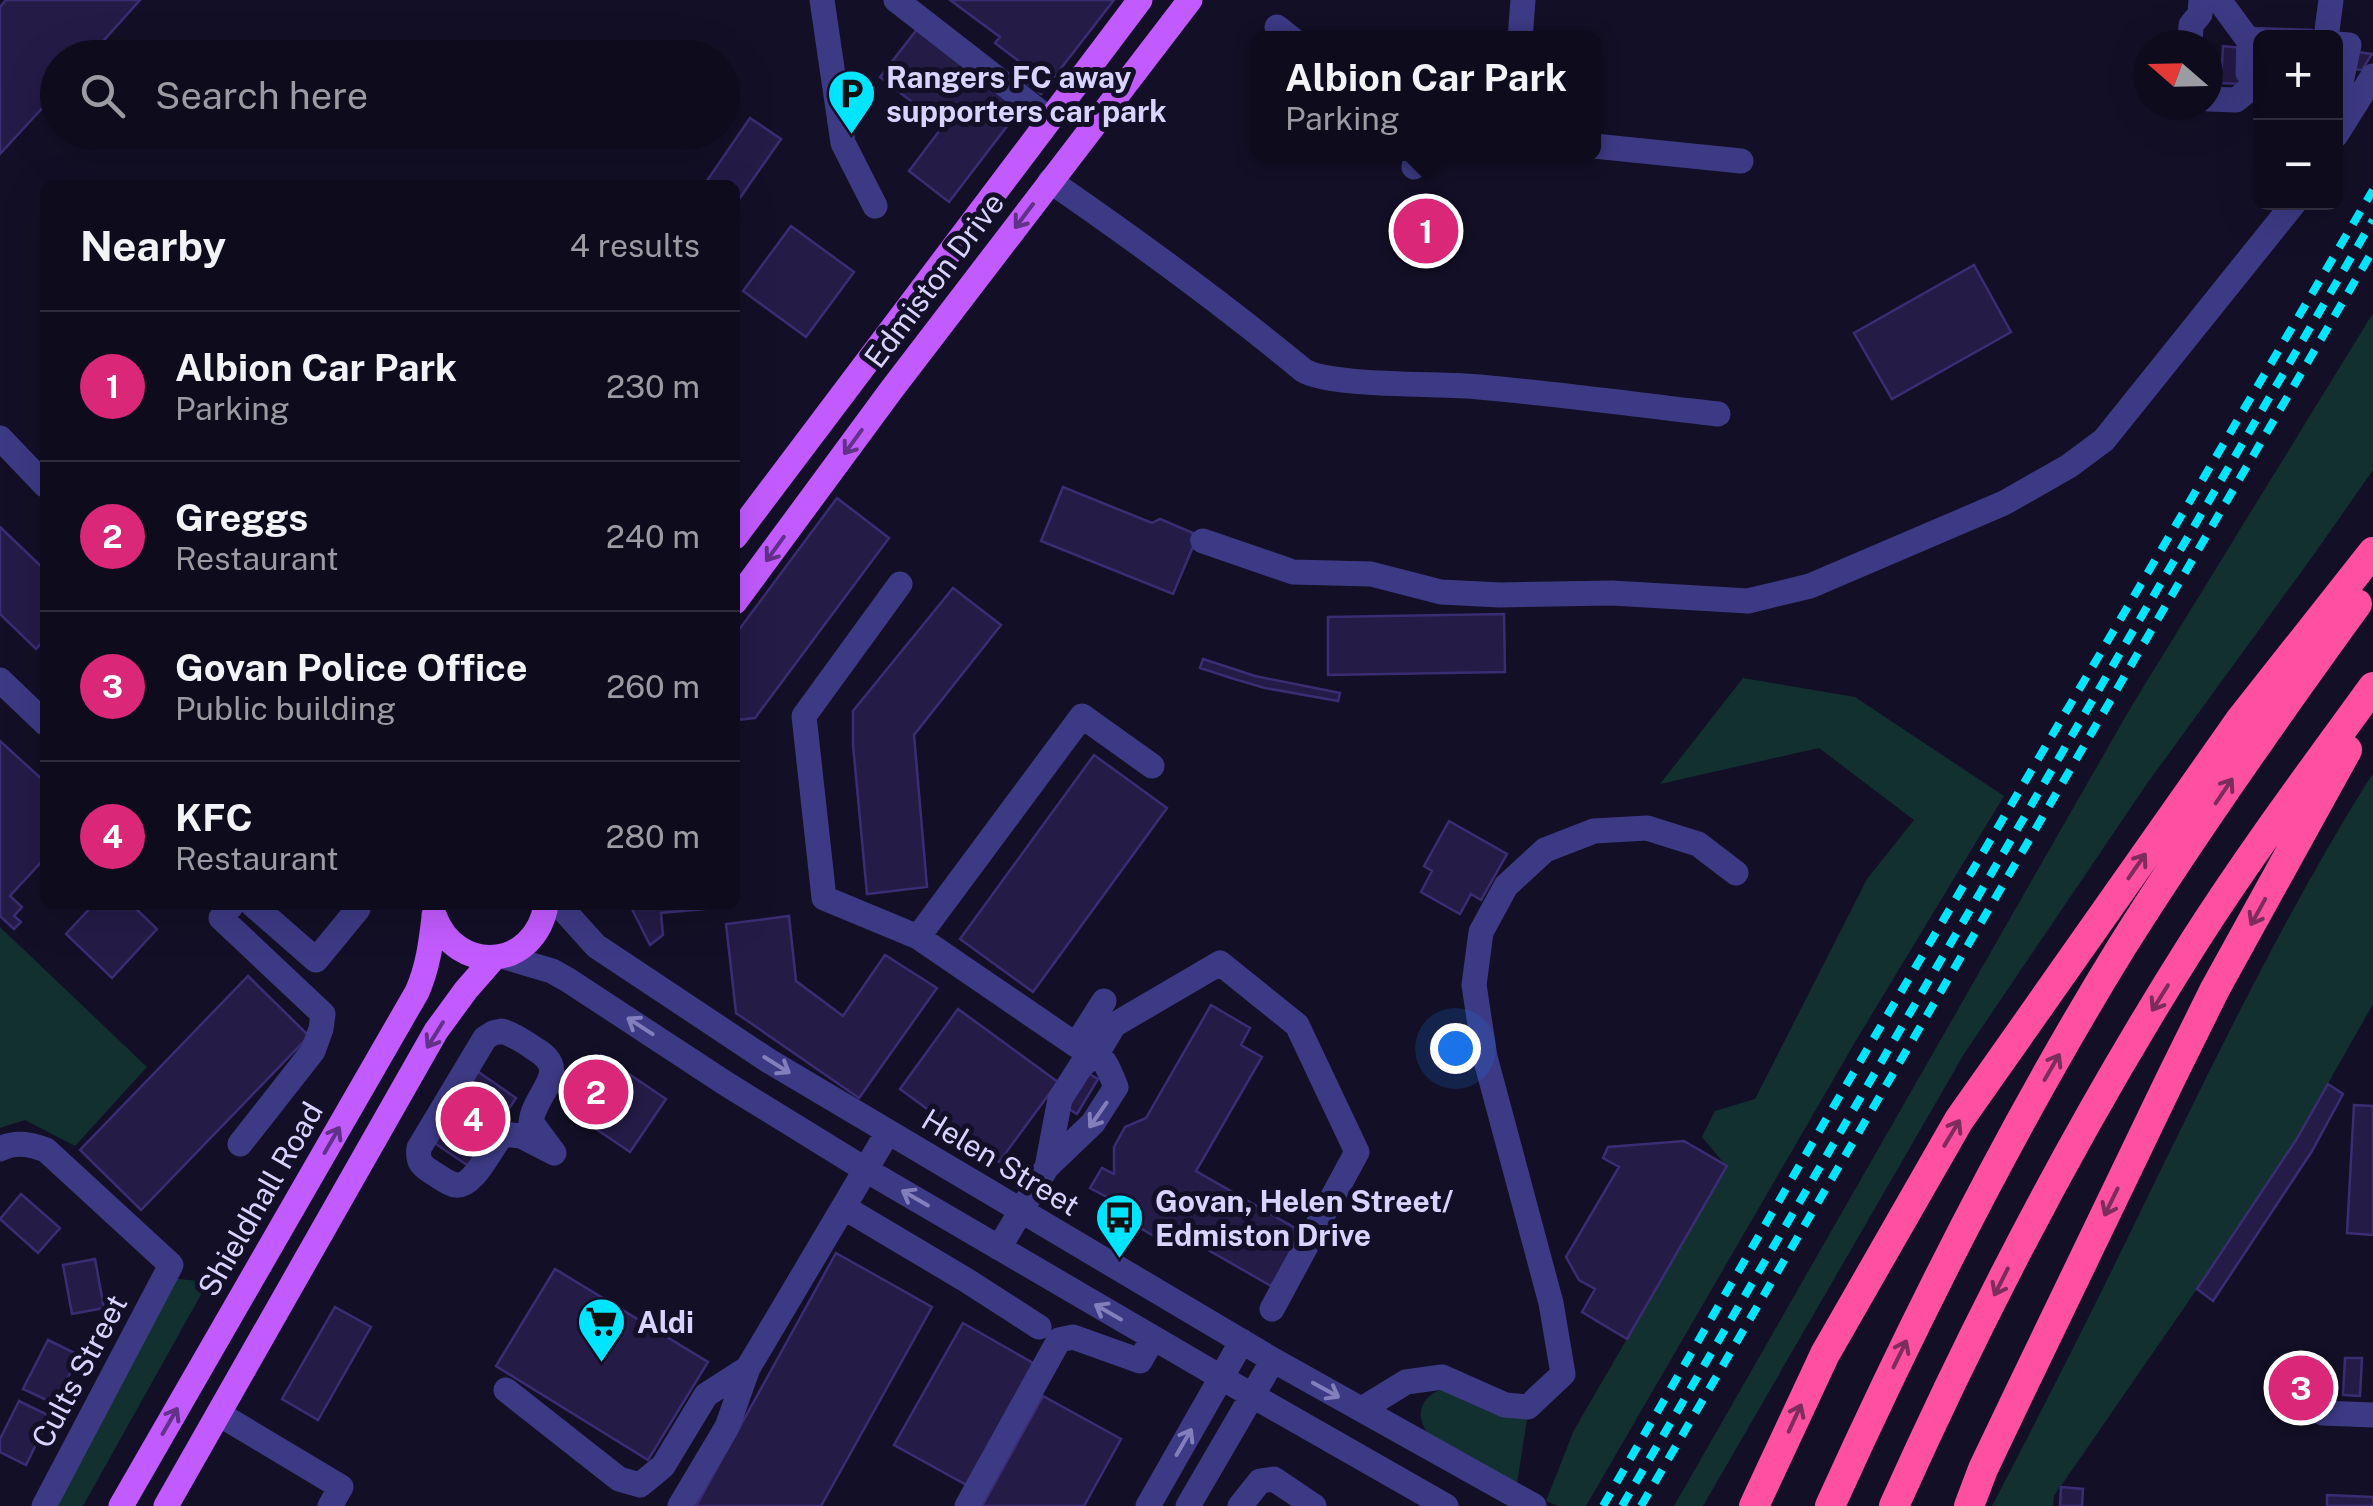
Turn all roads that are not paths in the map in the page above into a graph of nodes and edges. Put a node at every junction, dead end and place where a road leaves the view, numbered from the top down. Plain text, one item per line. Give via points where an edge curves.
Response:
1 (822, 0) edge
2 (896, 0) edge
3 (1140, 0) edge
4 (1190, 0) edge
5 (1524, 0) edge
6 (2202, 0) edge
7 (2219, 0) edge
8 (2332, 0) edge
9 (2191, 30) edge
10 (2327, 30) edge
11 (1521, 31) edge
12 (2253, 39) edge
13 (2343, 44) edge
14 (2343, 73) edge
15 (2373, 76) edge
16 (2253, 84) edge
17 (2223, 99) edge
18 (1049, 119) junction
19 (2343, 124) edge
20 (1601, 147) edge
21 (1741, 161) dead end
22 (1050, 181) junction
23 (876, 206) dead end
24 (2289, 210) edge
25 (1718, 414) dead end
26 (0, 438) edge
27 (40, 479) edge
28 (740, 530) edge
29 (1203, 541) dead end
30 (2373, 552) edge
31 (2373, 580) edge
32 (900, 584) dead end
33 (740, 595) edge
34 (0, 680) edge
35 (2373, 687) edge
36 (2373, 704) edge
37 (40, 707) edge
38 (1152, 766) dead end
39 (1736, 873) dead end
40 (228, 910) edge
41 (259, 910) edge
42 (357, 910) edge
43 (433, 910) edge
44 (433, 910) edge
45 (545, 910) edge
46 (564, 910) edge
47 (918, 937) junction
48 (499, 957) junction
49 (1104, 1001) dead end
50 (1087, 1048) junction
51 (888, 1132) junction
52 (240, 1144) dead end
53 (4, 1147) edge
54 (554, 1152) joint
55 (1047, 1167) junction
56 (866, 1170) junction
57 (845, 1208) junction
58 (1021, 1212) junction
59 (994, 1244) junction
60 (966, 1280) junction
61 (236, 1306) junction
62 (1272, 1309) dead end
63 (270, 1325) junction
64 (1039, 1327) dead end
65 (1153, 1338) junction
66 (1242, 1341) junction
67 (1273, 1360) junction
68 (748, 1368) junction
69 (1221, 1378) junction
70 (506, 1390) dead end
71 (1253, 1396) junction
72 (1362, 1410) junction
73 (2323, 1413) dead end
74 (219, 1414) junction
75 (2373, 1415) edge
76 (1757, 1497) edge
77 (44, 1506) edge
78 (122, 1506) edge
79 (166, 1506) edge
80 (330, 1506) edge
81 (680, 1506) edge
82 (967, 1506) edge
83 (1148, 1506) edge
84 (1188, 1506) edge
85 (1240, 1506) edge
86 (1314, 1506) edge
87 (1446, 1506) edge
88 (1534, 1506) edge
89 (1830, 1506) edge
90 (1894, 1506) edge
91 (1967, 1506) edge

1 - 23 street via 843,143
2 - 18 street
3 - 18 main road, Edmiston Drive
4 - 22 main road, Edmiston Drive
5 - 11 street
6 - 9 street
7 - 12 street
8 - 10 street
13 - 14 street via 2349,44
15 - 19 street
16 - 17 street via 2236,100
18 - 28 main road, Edmiston Drive
20 - 21 street
22 - 25 street via 1314,376
22 -> 33 main road, Edmiston Drive
24 - 29 street via 2104,440 2004,503 1810,586 1748,601 1441,592 1371,574 1293,572
26 - 27 street
76 -> 30 highway via 1825,1354 1959,1120 2241,718
89 -> 31 highway via 1938,1275 2064,1044 2171,870
32 - 47 street via 804,716 824,898
34 - 37 street
35 -> 90 highway via 2249,858 2087,1118
36 -> 91 highway via 2170,1078
38 - 47 street via 1082,716
39 - 72 street via 1698,844 1647,828 1594,831 1546,850 1506,886 1481,932 1474,985 1562,1374 1528,1407 1505,1406 1442,1377 1406,1382
40 - 52 street via 222,918 323,1014 313,1052
41 - 42 street via 316,960
43 - 48 main road via 448,940 462,951
61 -> 44 main road, Shieldhall Road via 417,992
45 - 48 main road via 534,937
46 -> 51 street, Helen Street via 596,946
47 - 50 street
56 -> 48 street via 568,980
48 -> 63 main road via 436,1032
49 - 50 street
50 - 55 street via 1060,1099
50 -> 55 street via 1104,1059 1116,1088 1093,1123
50 - 62 street via 1220,963 1296,1025 1358,1152
51 - 56 street
51 - 58 street, Helen Street
53 - 77 street, Cults Street via 46,1150 171,1266
54 - 54 street via 503,1134 472,1179 457,1185 418,1157 421,1140 485,1038 502,1031 552,1065 532,1122
55 - 58 street
56 - 57 street
59 -> 56 street
57 - 60 street
57 - 68 street
58 - 59 street
58 - 66 street, Helen Street
59 - 60 street
65 -> 59 street
60 - 64 street
61 - 63 main road
78 -> 61 main road, Shieldhall Road
63 - 74 main road
65 - 69 street
65 - 82 street via 1140,1361 1073,1337 1059,1340
66 - 67 street, Helen Street
66 - 69 street
67 - 71 street
67 -> 72 street, Helen Street
68 - 70 street via 706,1395 663,1466 640,1484 618,1480
68 - 81 street via 727,1426
69 - 71 street
83 -> 69 street
71 - 84 street
71 - 87 street
72 - 88 street, Helen Street
73 - 75 street
74 - 79 main road
74 - 80 street via 341,1487
85 - 86 street via 1260,1481 1274,1478

